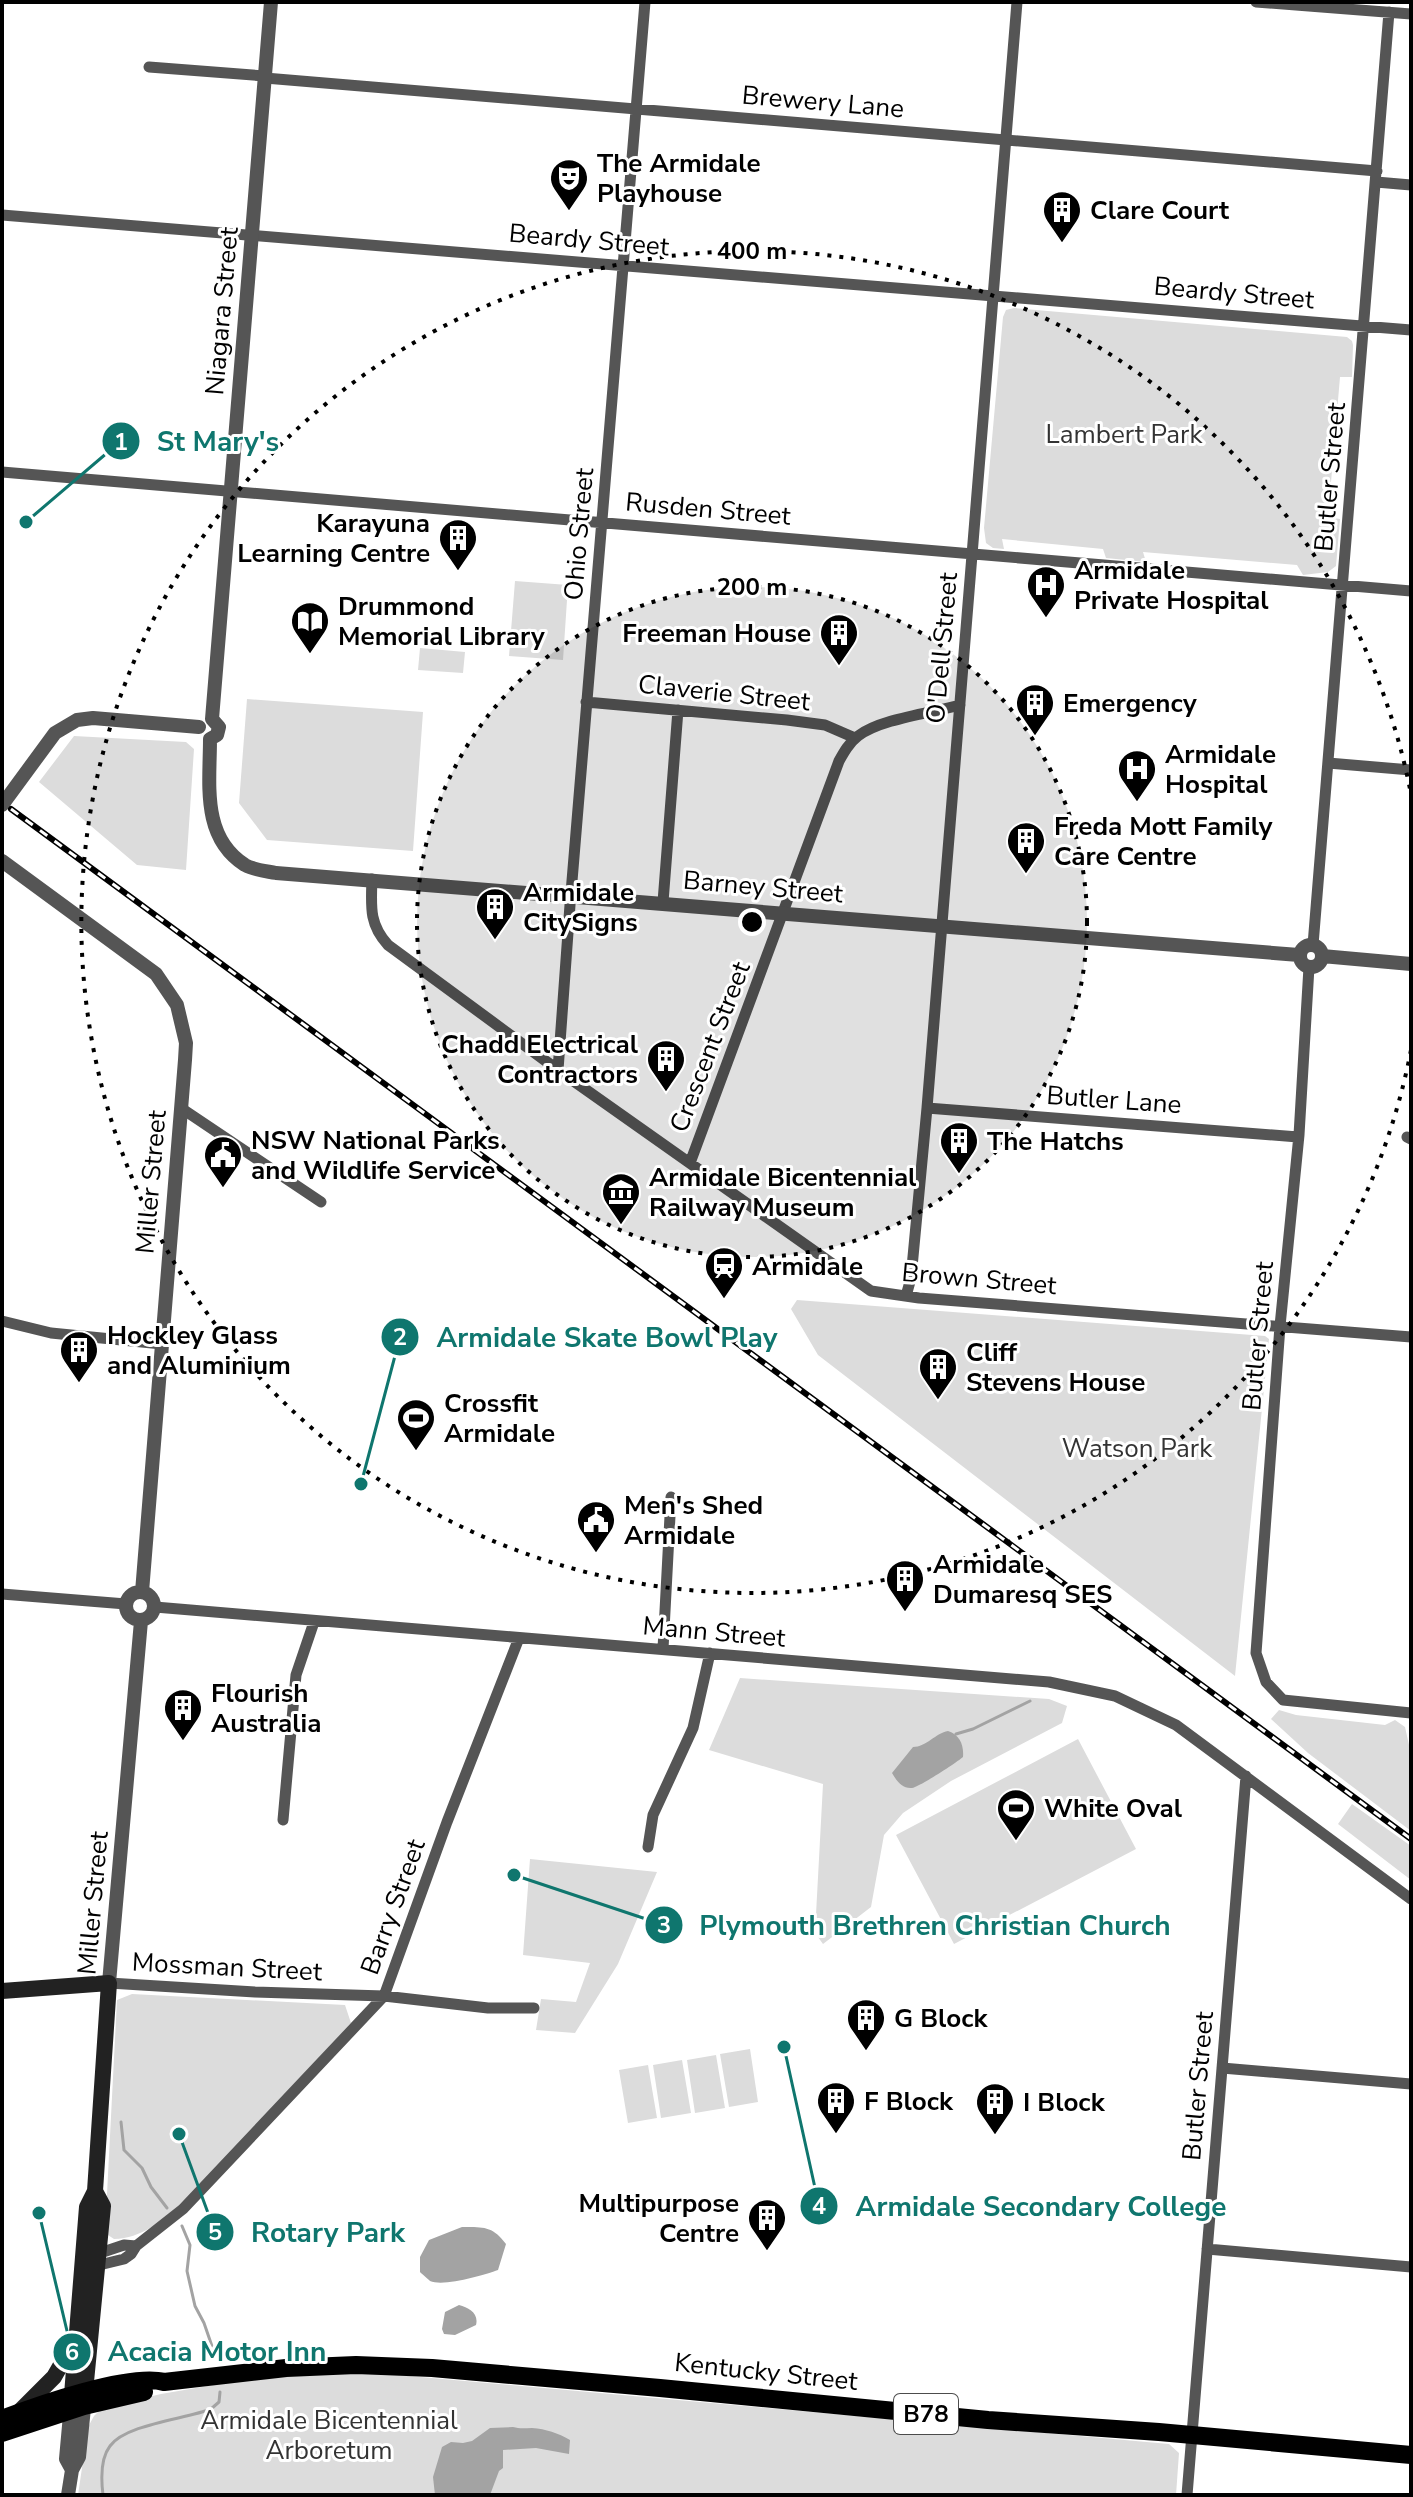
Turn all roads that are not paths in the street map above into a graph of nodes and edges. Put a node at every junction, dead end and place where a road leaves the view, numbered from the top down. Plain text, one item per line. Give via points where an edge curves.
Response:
1 (271, 2) edge
2 (645, 2) edge
3 (1017, 2) edge
4 (1256, 2) edge
5 (1389, 12) junction
6 (1411, 14) edge
7 (149, 67) dead end
8 (265, 77) junction
9 (635, 109) junction
10 (1006, 140) junction
11 (1377, 176) junction
12 (1411, 185) edge
13 (2, 215) edge
14 (253, 234) junction
15 (623, 265) junction
16 (994, 296) junction
17 (1364, 326) junction
18 (1411, 330) edge
19 (2, 472) edge
20 (232, 491) junction
21 (602, 522) junction
22 (972, 554) junction
23 (1342, 585) junction
24 (1411, 591) edge
25 (586, 702) junction
26 (960, 705) junction
27 (678, 710) junction
28 (205, 723) junction
29 (855, 738) junction
30 (1328, 763) junction
31 (1411, 770) edge
32 (2, 805) edge
33 (2, 861) edge
34 (372, 879) junction
35 (571, 895) junction
36 (663, 902) junction
37 (784, 913) junction
38 (942, 926) junction
39 (1317, 951) junction
40 (1299, 955) junction
41 (1411, 964) edge
42 (1309, 967) junction
43 (558, 1070) junction
44 (181, 1108) junction
45 (927, 1108) junction
46 (1298, 1137) junction
47 (690, 1163) junction
48 (321, 1202) dead end
49 (906, 1296) junction
50 (2, 1321) edge
51 (1280, 1326) junction
52 (1411, 1337) edge
53 (162, 1344) junction
54 (671, 1497) dead end
55 (142, 1592) junction
56 (2, 1594) edge
57 (126, 1604) junction
58 (155, 1607) junction
59 (141, 1621) junction
60 (314, 1622) junction
61 (519, 1638) junction
62 (663, 1649) junction
63 (710, 1653) junction
64 (1411, 1713) edge
65 (1246, 1776) junction
66 (283, 1820) dead end
67 (648, 1847) dead end
68 (1411, 1899) edge
69 (109, 1983) junction
70 (2, 1991) edge
71 (384, 1996) junction
72 (534, 2008) dead end
73 (1222, 2068) junction
74 (1411, 2084) edge
75 (1207, 2249) junction
76 (90, 2262) junction
77 (1411, 2267) edge
78 (77, 2338) junction
79 (78, 2401) junction
80 (10, 2415) edge
81 (2, 2433) edge
82 (1192, 2435) junction
83 (1411, 2455) edge
84 (68, 2495) edge
85 (1187, 2495) edge

1 - 8 street, Niagara Street
2 - 9 street, Ohio Street
3 - 10 street, O'Dell Street
4 - 5 street
5 - 6 street
5 - 11 street, Butler Street
7 - 8 street, Brewery Lane
8 - 9 street, Brewery Lane
8 - 14 street, Niagara Street
9 - 10 street, Brewery Lane
9 - 15 street, Ohio Street
10 - 11 street, Brewery Lane
10 - 16 street, O'Dell Street
11 - 12 street, Brewery Lane
11 - 17 street, Butler Street
13 - 14 street, Beardy Street
14 - 15 street, Beardy Street
14 - 20 street, Niagara Street
15 - 16 street, Beardy Street
15 - 21 street, Ohio Street
16 - 17 street, Beardy Street
16 - 22 street, O'Dell Street
17 - 18 street, Beardy Street
17 - 23 street, Butler Street
19 - 20 street, Rusden Street
20 - 21 street, Rusden Street
20 - 28 street, Niagara Street
21 - 22 street, Rusden Street
21 - 25 street, Ohio Street
22 - 23 street, Rusden Street
22 - 26 street, O'Dell Street
23 - 24 street, Rusden Street
23 - 30 street, Butler Street
25 - 27 street, Claverie Street
25 - 35 street, Ohio Street
26 - 29 street via 871,728
26 - 38 street, O'Dell Street
27 - 29 street, Claverie Street via 825,725
27 - 36 street
28 - 32 street via 77,720 55,733
28 - 34 street, Barney Street via 212,822 228,851 248,867 276,873
29 - 37 street, Crescent Street via 839,761
30 - 31 street
30 - 39 street, Butler Street
33 - 44 street, Miller Street via 144,964 168,989 186,1043
34 - 35 street, Barney Street
34 - 43 street, Brown Street via 376,932 388,945
35 - 36 street, Barney Street
35 - 43 street, Ohio Street
36 - 37 street, Barney Street
37 - 38 street, Barney Street
37 - 47 street, Crescent Street
38 - 40 street, Barney Street
38 - 45 street, O'Dell Street
39 - 40 street via 1307,946
39 - 41 street
39 - 42 street via 1319,964
40 - 42 street
42 - 46 street, Butler Street
43 - 47 street, Brown Street
44 - 48 street
44 - 53 street, Miller Street
45 - 46 street, Butler Lane
45 - 49 street, O'Dell Street
46 - 51 street, Butler Street
47 - 49 street, Brown Street via 871,1291
49 - 51 street, Brown Street
50 - 53 street via 51,1333
51 - 52 street, Brown Street
51 - 64 street, Butler Street via 1256,1653 1266,1682 1283,1700
53 - 55 street, Miller Street
54 - 62 street
55 - 57 street
55 - 58 street via 152,1597
56 - 57 street
57 - 59 street via 130,1616
58 - 59 street
58 - 60 street, Mann Street
59 - 69 street, Miller Street
60 - 61 street, Mann Street
60 - 66 street via 296,1675
61 - 62 street, Mann Street
61 - 71 street, Barry Street
62 - 63 street, Mann Street
63 - 65 street, Mann Street via 1084,1688 1115,1696 1176,1725
63 - 67 street via 693,1728 653,1815
65 - 68 street, Mann Street
65 - 73 street, Butler Street
69 - 70 main road
69 - 71 street, Mossman Street
69 - 76 main road, Miller Street via 95,2191 103,2206
71 - 72 street, Mossman Street
71 - 76 street, Barry Street via 183,2209 136,2246 124,2245
73 - 74 street
73 - 75 street, Butler Street
75 - 77 street
75 - 82 street, Butler Street
76 - 78 main road, Miller Street
76 - 79 main road, Miller Street
78 - 79 main road, Miller Street
78 - 80 main road via 54,2377
79 - 80 main road, B78
79 - 81 main road, B78
79 - 82 main road, Kentucky Street / B78 via 154,2390 164,2382 356,2365
79 - 84 street via 79,2457
82 - 83 main road, Kentucky Street / B78
82 - 85 street, Butler Street

